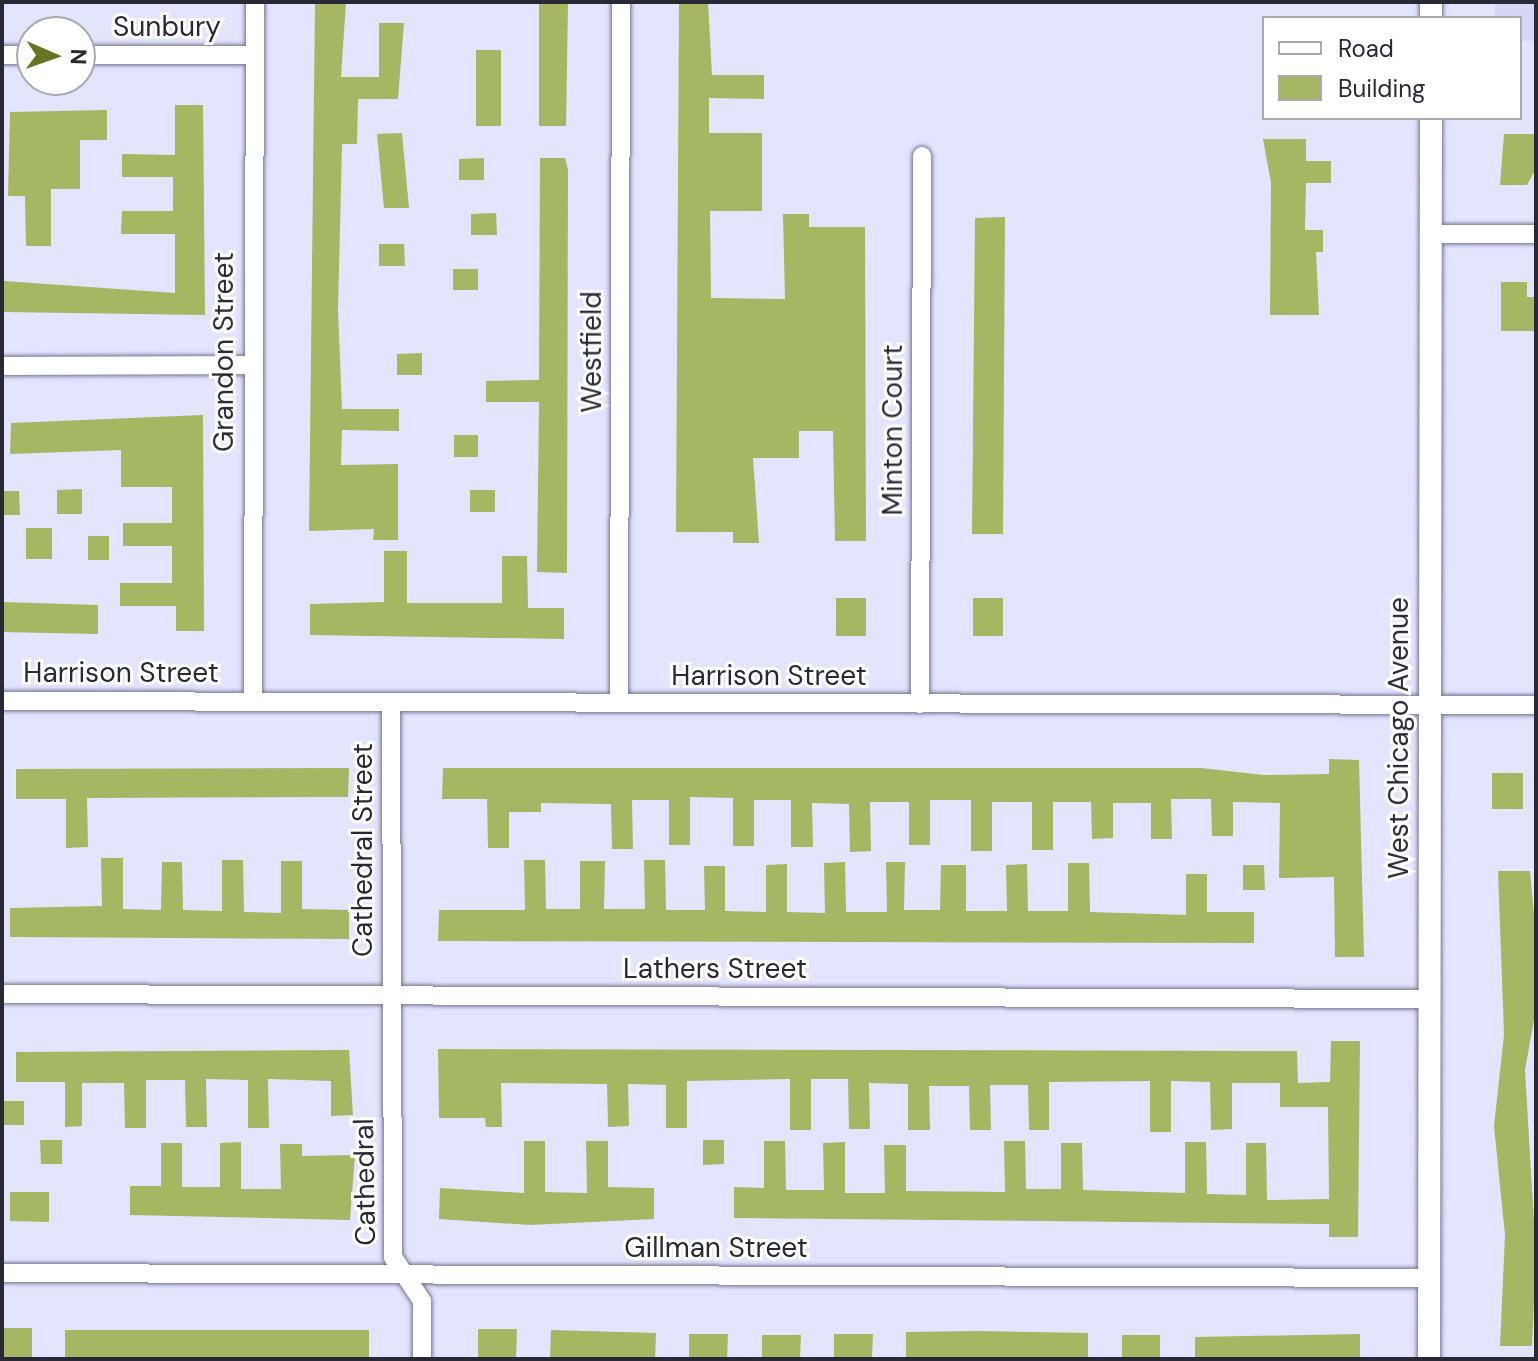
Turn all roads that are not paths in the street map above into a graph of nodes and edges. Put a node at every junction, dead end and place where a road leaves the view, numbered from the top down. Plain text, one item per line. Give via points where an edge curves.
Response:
1 (255, 2) edge
2 (621, 2) edge
3 (96, 55) edge
4 (254, 55) junction
5 (1431, 120) edge
6 (922, 156) dead end
7 (1432, 234) junction
8 (1536, 234) edge
9 (252, 365) junction
10 (2, 366) edge
11 (2, 701) edge
12 (253, 702) junction
13 (391, 703) junction
14 (619, 703) junction
15 (920, 704) junction
16 (1536, 705) edge
17 (1428, 706) junction
18 (2, 994) edge
19 (392, 996) junction
20 (1429, 999) junction
21 (2, 1273) edge
22 (405, 1275) junction
23 (1429, 1278) junction
24 (422, 1359) edge
25 (1429, 1359) edge

1 - 4 street, Grandon Street
2 - 14 street, Westfield
3 - 4 street, Sunbury
4 - 9 street, Grandon Street
5 - 7 street, West Chicago Avenue
6 - 15 street, Minton Court
7 - 8 street
7 - 17 street, West Chicago Avenue
9 - 10 street
9 - 12 street, Grandon Street
11 - 12 street, Harrison Street
12 - 13 street, Harrison Street
13 - 14 street, Harrison Street
13 - 19 street, Cathedral Street
14 - 15 street, Harrison Street
15 - 17 street, Harrison Street
16 - 17 street, Harrison Street
17 - 20 street, West Chicago Avenue
18 - 19 street, Lathers Street
19 - 20 street, Lathers Street
19 - 22 street, Cathedral via 393,1257
20 - 23 street, West Chicago Avenue
21 - 22 street, Gillman Street
22 - 23 street, Gillman Street
22 - 24 street, Cathedral via 422,1301
23 - 25 street, West Chicago Avenue

